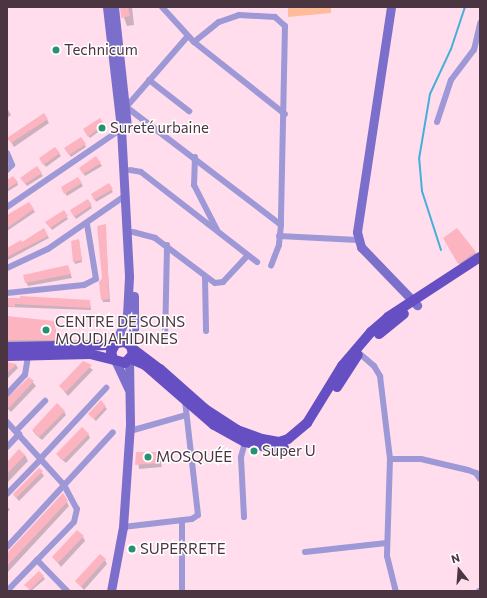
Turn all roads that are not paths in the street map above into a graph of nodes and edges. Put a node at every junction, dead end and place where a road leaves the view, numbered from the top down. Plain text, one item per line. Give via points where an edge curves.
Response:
1 (107, 7) edge
2 (114, 7) edge
3 (163, 7) edge
4 (391, 7) edge
5 (480, 23) edge
6 (188, 36) junction
7 (194, 42) junction
8 (149, 80) junction
9 (127, 105) junction
10 (189, 111) dead end
11 (285, 114) junction
12 (437, 122) dead end
13 (124, 128) junction
14 (7, 153) edge
15 (195, 157) junction
16 (7, 170) edge
17 (130, 170) junction
18 (126, 194) junction
19 (7, 207) edge
20 (87, 224) junction
21 (281, 224) junction
22 (133, 232) junction
23 (219, 232) junction
24 (279, 236) junction
25 (358, 240) junction
26 (167, 245) junction
27 (248, 256) junction
28 (480, 256) edge
29 (257, 262) dead end
30 (480, 264) edge
31 (271, 266) dead end
32 (7, 268) edge
33 (205, 277) junction
34 (7, 293) edge
35 (428, 294) junction
36 (415, 303) junction
37 (206, 331) dead end
38 (165, 342) dead end
39 (115, 344) junction
40 (7, 347) edge
41 (131, 353) junction
42 (359, 354) junction
43 (7, 356) edge
44 (28, 356) junction
45 (114, 361) junction
46 (106, 388) dead end
47 (129, 391) junction
48 (7, 394) edge
49 (44, 401) dead end
50 (185, 401) junction
51 (186, 415) junction
52 (7, 422) edge
53 (130, 431) junction
54 (18, 432) junction
55 (113, 432) dead end
56 (245, 442) junction
57 (7, 447) edge
58 (41, 458) junction
59 (390, 459) junction
60 (480, 479) edge
61 (64, 486) junction
62 (7, 494) edge
63 (244, 517) dead end
64 (182, 520) junction
65 (123, 527) junction
66 (387, 543) junction
67 (7, 547) edge
68 (305, 552) dead end
69 (37, 560) junction
70 (7, 591) edge
71 (68, 591) edge
72 (111, 591) edge
73 (182, 591) edge
74 (396, 591) edge

1 - 13 main road
2 - 9 main road
3 - 6 street
4 - 25 main road via 357,225
5 - 12 street via 474,50 451,80
6 - 7 street
6 - 8 street
7 - 11 street
7 - 11 street via 228,18 250,14 280,19 286,26
8 - 9 street
8 - 10 street
9 - 13 main road
9 - 15 street
11 - 21 street
13 - 17 main road
13 - 18 main road
13 - 19 street
14 - 16 street via 12,164
15 - 21 street
15 - 23 street via 194,185
17 - 22 main road
17 - 23 street via 140,172
18 - 20 street
18 - 39 main road via 129,304
20 - 32 street via 48,249
20 - 34 street via 96,279 84,285
21 - 24 street
22 - 26 street via 155,238
22 - 41 main road via 134,320
23 - 27 street
24 - 25 street
24 - 31 street via 277,255
25 - 36 main road via 365,252
26 - 33 street
26 - 38 street
27 - 29 street
27 - 33 street via 219,284
28 - 35 main road
30 - 35 main road
33 - 37 street
35 - 36 main road
36 - 41 main road via 371,332 342,366 307,423 288,439 279,442 237,430 206,410 160,369
36 - 42 main road
39 - 40 main road
39 - 41 main road via 125,342
39 - 45 main road via 111,352
41 - 45 main road
41 - 47 main road
41 - 50 main road
42 - 56 main road via 313,424 293,443 283,448 271,448
42 - 59 street via 374,366 380,376
43 - 44 main road
44 - 45 main road via 90,354
44 - 48 street via 25,375
45 - 47 main road
46 - 58 street
47 - 53 main road
49 - 54 street
50 - 51 street
50 - 56 main road via 214,425
51 - 53 street
51 - 64 street via 200,512 195,518
52 - 54 street
53 - 65 main road
54 - 57 street
54 - 58 street
55 - 61 street
56 - 63 street via 241,457
58 - 61 street
58 - 62 street
59 - 60 street via 421,459 468,470
59 - 66 street
61 - 67 street
61 - 69 street via 74,501 77,517
64 - 65 street
64 - 73 street
65 - 72 main road
66 - 68 street
66 - 74 street via 388,566
69 - 70 street
69 - 71 street

